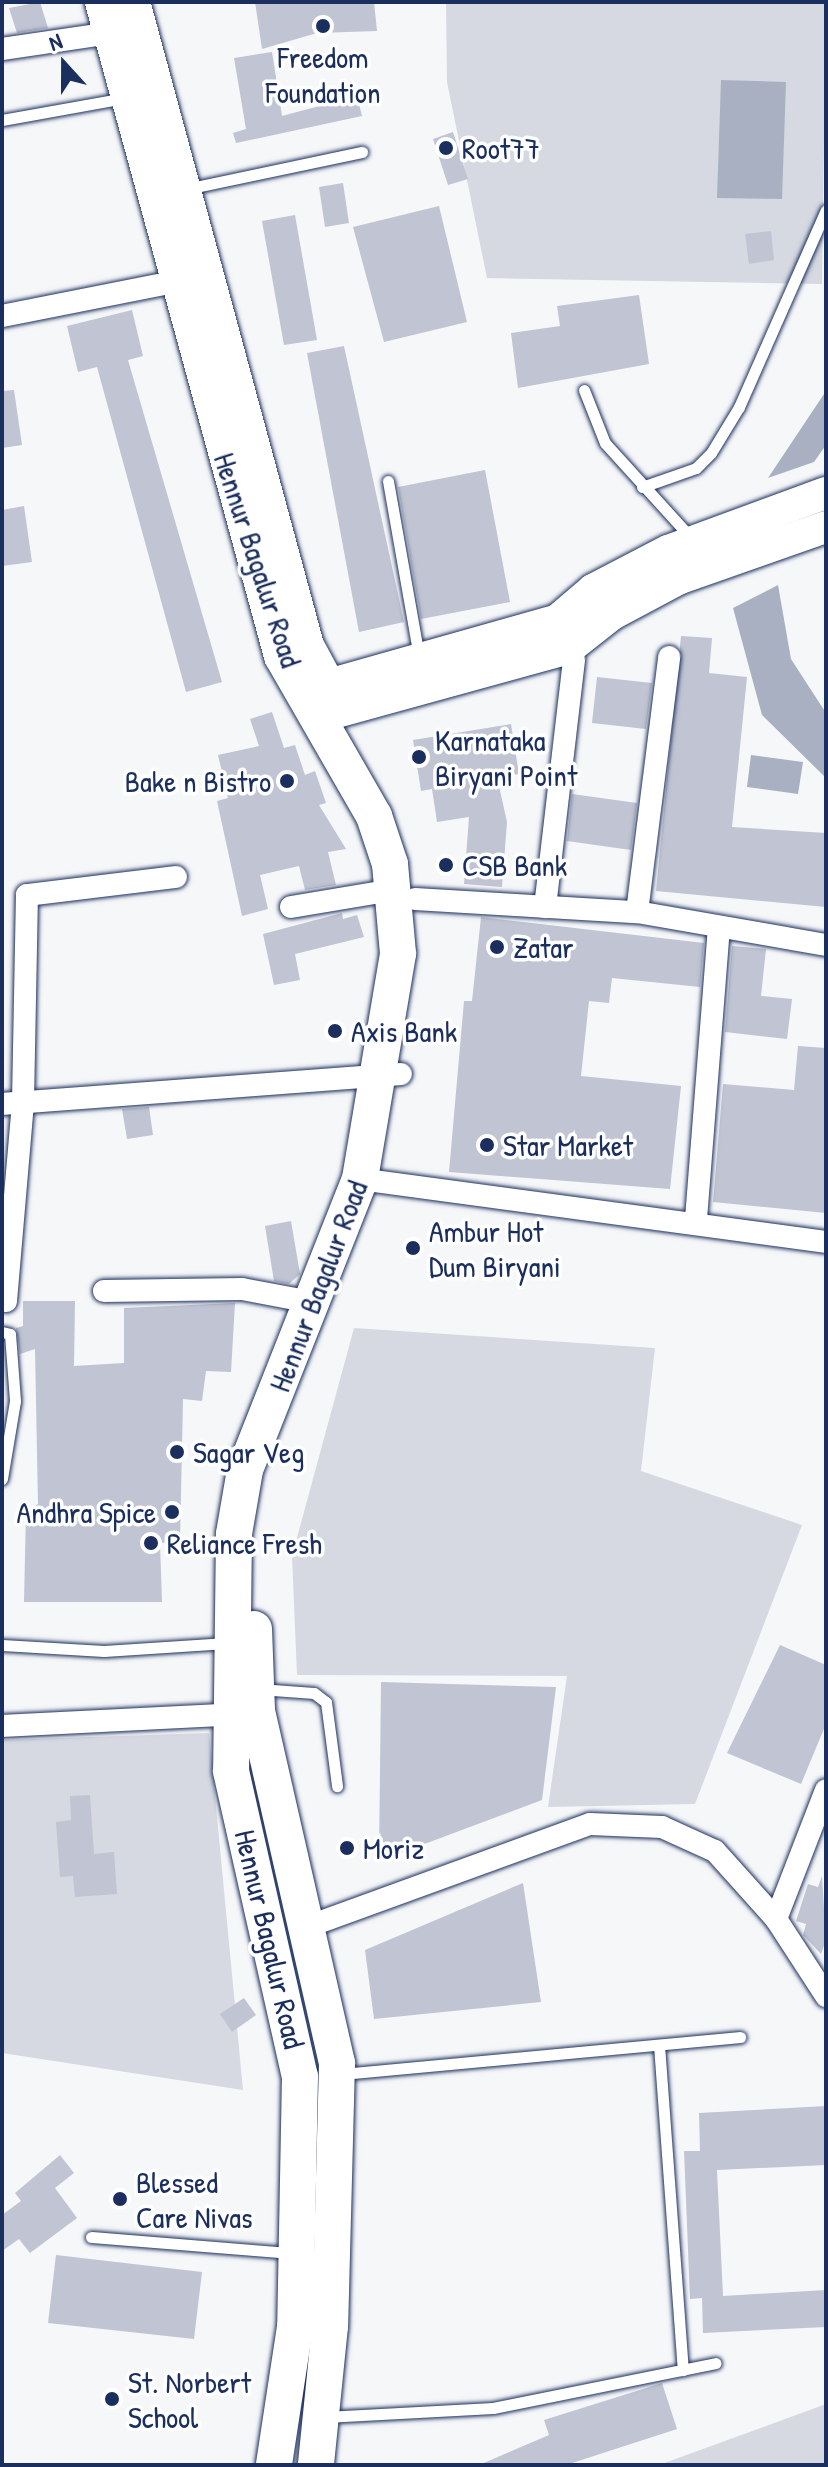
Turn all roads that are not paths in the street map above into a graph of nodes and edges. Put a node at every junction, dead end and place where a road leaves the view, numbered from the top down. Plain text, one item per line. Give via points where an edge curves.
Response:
1 (132, 2) edge
2 (106, 17) edge
3 (2, 49) edge
4 (125, 98) junction
5 (2, 120) edge
6 (362, 152) dead end
7 (180, 190) junction
8 (826, 210) edge
9 (174, 282) junction
10 (2, 316) edge
11 (584, 390) dead end
12 (388, 481) dead end
13 (642, 487) junction
14 (826, 493) edge
15 (826, 527) edge
16 (694, 542) junction
17 (419, 657) junction
18 (669, 657) dead end
19 (574, 660) dead end
20 (321, 700) junction
21 (176, 877) dead end
22 (404, 894) junction
23 (291, 907) dead end
24 (545, 907) junction
25 (637, 912) junction
26 (719, 927) junction
27 (826, 945) edge
28 (391, 1075) junction
29 (12, 1103) edge
30 (370, 1183) junction
31 (696, 1219) junction
32 (826, 1242) edge
33 (104, 1291) dead end
34 (6, 1301) dead end
35 (316, 1303) junction
36 (2, 1332) edge
37 (2, 1479) edge
38 (232, 1643) junction
39 (2, 1645) edge
40 (248, 1705) junction
41 (2, 1726) edge
42 (337, 1786) dead end
43 (826, 1790) edge
44 (776, 1919) junction
45 (304, 1928) junction
46 (826, 1996) edge
47 (740, 2037) dead end
48 (659, 2045) junction
49 (337, 2074) junction
50 (91, 2237) dead end
51 (297, 2254) junction
52 (716, 2363) dead end
53 (683, 2370) junction
54 (321, 2417) junction
55 (274, 2465) edge
56 (316, 2465) edge

1 - 7 main road, Hennur Bagalur Road
2 - 3 street
2 - 4 main road, Hennur Bagalur Road
4 - 5 lane
4 - 9 main road, Hennur Bagalur Road
6 - 7 lane
7 - 20 main road, Hennur Bagalur Road
8 - 13 lane via 739,407 711,453 696,468
9 - 10 street
9 - 20 main road, Hennur Bagalur Road via 282,656
11 - 13 lane via 605,443
12 - 17 lane
13 - 16 lane
14 - 16 main road
15 - 20 main road via 666,585 569,648
16 - 17 main road via 593,590 558,620
17 - 20 main road
18 - 25 street
19 - 24 street
20 - 22 main road, Hennur Bagalur Road
21 - 29 street via 27,895
22 - 23 street
22 - 24 street
22 - 28 main road, Hennur Bagalur Road
24 - 25 street
25 - 26 street
26 - 27 street
26 - 31 street
28 - 29 street
28 - 30 main road, Hennur Bagalur Road
29 - 34 street
30 - 31 street
30 - 35 main road, Hennur Bagalur Road
30 - 40 main road, Hennur Bagalur Road via 269,1474 256,1535
31 - 32 street
33 - 35 street via 242,1289
35 - 38 main road, Hennur Bagalur Road via 245,1470 234,1534
36 - 37 lane via 10,1334 15,1401
38 - 39 lane via 104,1651
38 - 40 main road, Hennur Bagalur Road
40 - 41 street
40 - 42 lane via 314,1693 326,1702
40 - 45 main road, Hennur Bagalur Road
40 - 51 main road, Hennur Bagalur Road via 231,1771 300,2076
43 - 44 street
44 - 45 street via 715,1851 662,1827 590,1824
44 - 46 street
45 - 49 main road, Hennur Bagalur Road
47 - 48 lane
48 - 49 lane
48 - 53 lane
49 - 54 main road, Hennur Bagalur Road
50 - 51 lane
51 - 55 main road, Hennur Bagalur Road via 295,2327
52 - 53 lane
53 - 54 lane via 493,2408
54 - 56 main road, Hennur Bagalur Road

